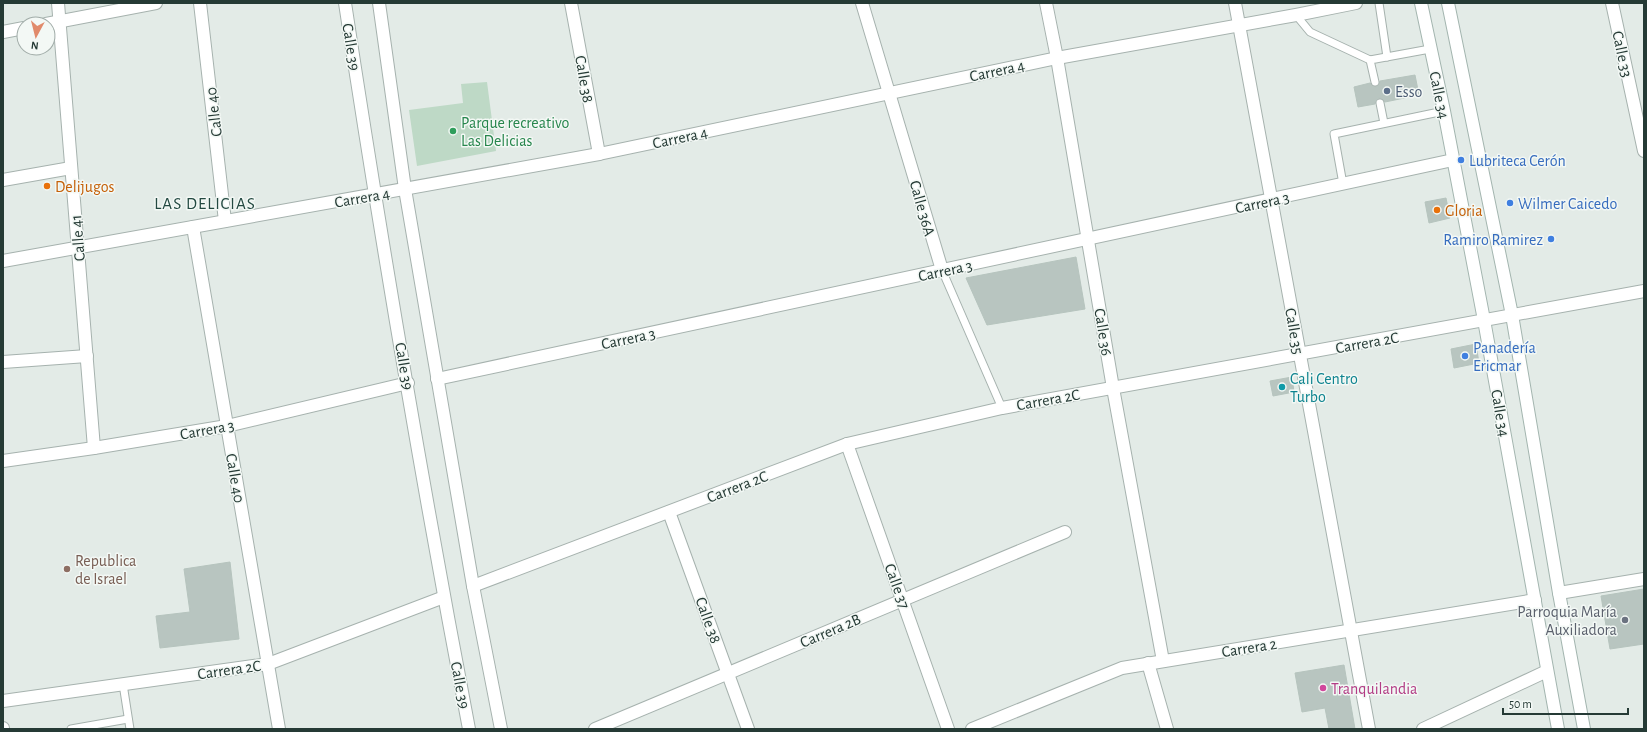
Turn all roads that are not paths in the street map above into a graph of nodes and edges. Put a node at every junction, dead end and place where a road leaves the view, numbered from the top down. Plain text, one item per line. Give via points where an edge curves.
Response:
1 (58, 3) edge
2 (156, 3) edge
3 (200, 3) edge
4 (345, 3) edge
5 (379, 3) edge
6 (571, 3) edge
7 (862, 3) edge
8 (1046, 3) edge
9 (1235, 3) edge
10 (1356, 3) edge
11 (1379, 3) edge
12 (1421, 3) edge
13 (1448, 3) edge
14 (1612, 3) edge
15 (1296, 15) junction
16 (56, 22) edge
17 (59, 22) junction
18 (1239, 25) junction
19 (16, 30) edge
20 (3, 32) edge
21 (1424, 50) junction
22 (1387, 57) junction
23 (1057, 58) junction
24 (1370, 60) junction
25 (1375, 82) dead end
26 (889, 92) junction
27 (1380, 103) dead end
28 (1444, 111) junction
29 (1384, 123) junction
30 (1644, 151) edge
31 (599, 154) junction
32 (1453, 160) junction
33 (71, 168) junction
34 (3, 180) edge
35 (1343, 184) junction
36 (404, 189) junction
37 (374, 194) junction
38 (1271, 200) junction
39 (225, 221) junction
40 (193, 227) junction
41 (1088, 239) junction
42 (78, 248) junction
43 (3, 261) edge
44 (942, 270) junction
45 (1644, 291) edge
46 (1512, 315) junction
47 (1484, 320) junction
48 (1300, 354) junction
49 (86, 356) junction
50 (3, 362) edge
51 (437, 379) junction
52 (408, 383) junction
53 (1113, 388) junction
54 (1002, 408) junction
55 (228, 426) junction
56 (847, 444) junction
57 (94, 448) junction
58 (3, 461) edge
59 (669, 512) junction
60 (1065, 532) dead end
61 (1644, 579) edge
62 (473, 586) junction
63 (1559, 593) junction
64 (444, 597) junction
65 (903, 600) junction
66 (1535, 600) junction
67 (1351, 630) junction
68 (1163, 661) junction
69 (1148, 663) junction
70 (268, 664) junction
71 (1547, 671) junction
72 (728, 673) junction
73 (123, 684) junction
74 (3, 701) edge
75 (128, 720) junction
76 (84, 728) edge
77 (71, 729) edge
78 (130, 729) edge
79 (279, 729) edge
80 (469, 729) edge
81 (501, 729) edge
82 (595, 729) edge
83 (748, 729) edge
84 (948, 729) edge
85 (972, 729) edge
86 (1167, 729) edge
87 (1369, 729) edge
88 (1423, 729) edge
89 (1558, 729) edge
90 (1584, 729) edge

1 - 17 street, Calle 41
2 - 17 street
3 - 39 street, Calle 40
4 - 37 street, Calle 39
5 - 36 street, Calle 39
6 - 31 street, Calle 38
7 - 26 street, Calle 36A
8 - 23 street, Calle 36
9 - 18 street, Calle 35
10 - 15 street, Carrera 4
11 - 22 lane
12 - 21 street, Calle 34
13 - 46 street, Calle 34
14 - 30 street, Calle 33
15 - 18 street, Carrera 4
15 - 24 lane via 1310,32
16 - 17 street
17 - 33 street, Calle 41
18 - 23 street, Carrera 4
18 - 38 street, Calle 35
19 - 20 street
21 - 22 lane
21 - 28 street, Calle 34
22 - 24 lane
23 - 26 street, Carrera 4
23 - 41 street, Calle 36
24 - 25 lane
26 - 31 street, Carrera 4
26 - 44 street, Calle 36A
27 - 29 lane
28 - 29 lane
28 - 32 street, Calle 34
29 - 35 lane via 1334,134
31 - 36 street, Carrera 4
32 - 35 street, Carrera 3
32 - 47 street, Calle 34
33 - 34 street
33 - 42 street, Calle 41
35 - 38 street, Carrera 3
36 - 37 street, Carrera 4
36 - 51 street, Calle 39
37 - 39 street, Carrera 4
37 - 52 street, Calle 39
38 - 41 street, Carrera 3
38 - 48 street, Calle 35
39 - 40 street, Carrera 4
40 - 42 street, Carrera 4
40 - 55 street, Calle 40
41 - 44 street, Carrera 3
41 - 53 street, Calle 36
42 - 43 street, Carrera 4
42 - 49 street, Calle 41
44 - 51 street, Carrera 3
44 - 54 lane, Calle 36A
45 - 46 street, Carrera 2C
46 - 47 street, Carrera 2C
46 - 63 street, Calle 34
47 - 48 street, Carrera 2C
47 - 66 street, Calle 34
48 - 53 street, Carrera 2C
48 - 67 street, Calle 35
49 - 50 street
49 - 57 street, Calle 41
51 - 62 street, Calle 39
52 - 55 street, Carrera 3
52 - 64 street, Calle 39
53 - 54 street, Carrera 2C
53 - 68 street, Calle 36
54 - 56 street, Carrera 2C
55 - 57 street, Carrera 3
55 - 70 street, Calle 40
56 - 59 street, Carrera 2C
56 - 65 street, Calle 37
57 - 58 street, Carrera 3
59 - 62 street, Carrera 2C
59 - 72 street, Calle 38
60 - 65 street, Carrera 2B
61 - 63 street
62 - 81 street, Calle 39
63 - 90 street, Calle 34
64 - 70 street, Carrera 2C
64 - 80 street, Calle 39
65 - 72 street, Carrera 2B
65 - 84 street, Calle 37
66 - 67 street, Carrera 2
66 - 71 street, Calle 34
67 - 68 street, Carrera 2
67 - 87 street, Calle 35
68 - 69 street, Carrera 2
69 - 85 street, Carrera 2 via 1122,668
69 - 86 street
70 - 73 street, Carrera 2C
70 - 79 street, Calle 40
71 - 88 street
71 - 89 street, Calle 34
72 - 82 street, Carrera 2B
72 - 83 street, Calle 38
73 - 74 street, Carrera 2C
73 - 75 lane
75 - 76 lane
75 - 78 lane
76 - 77 lane

